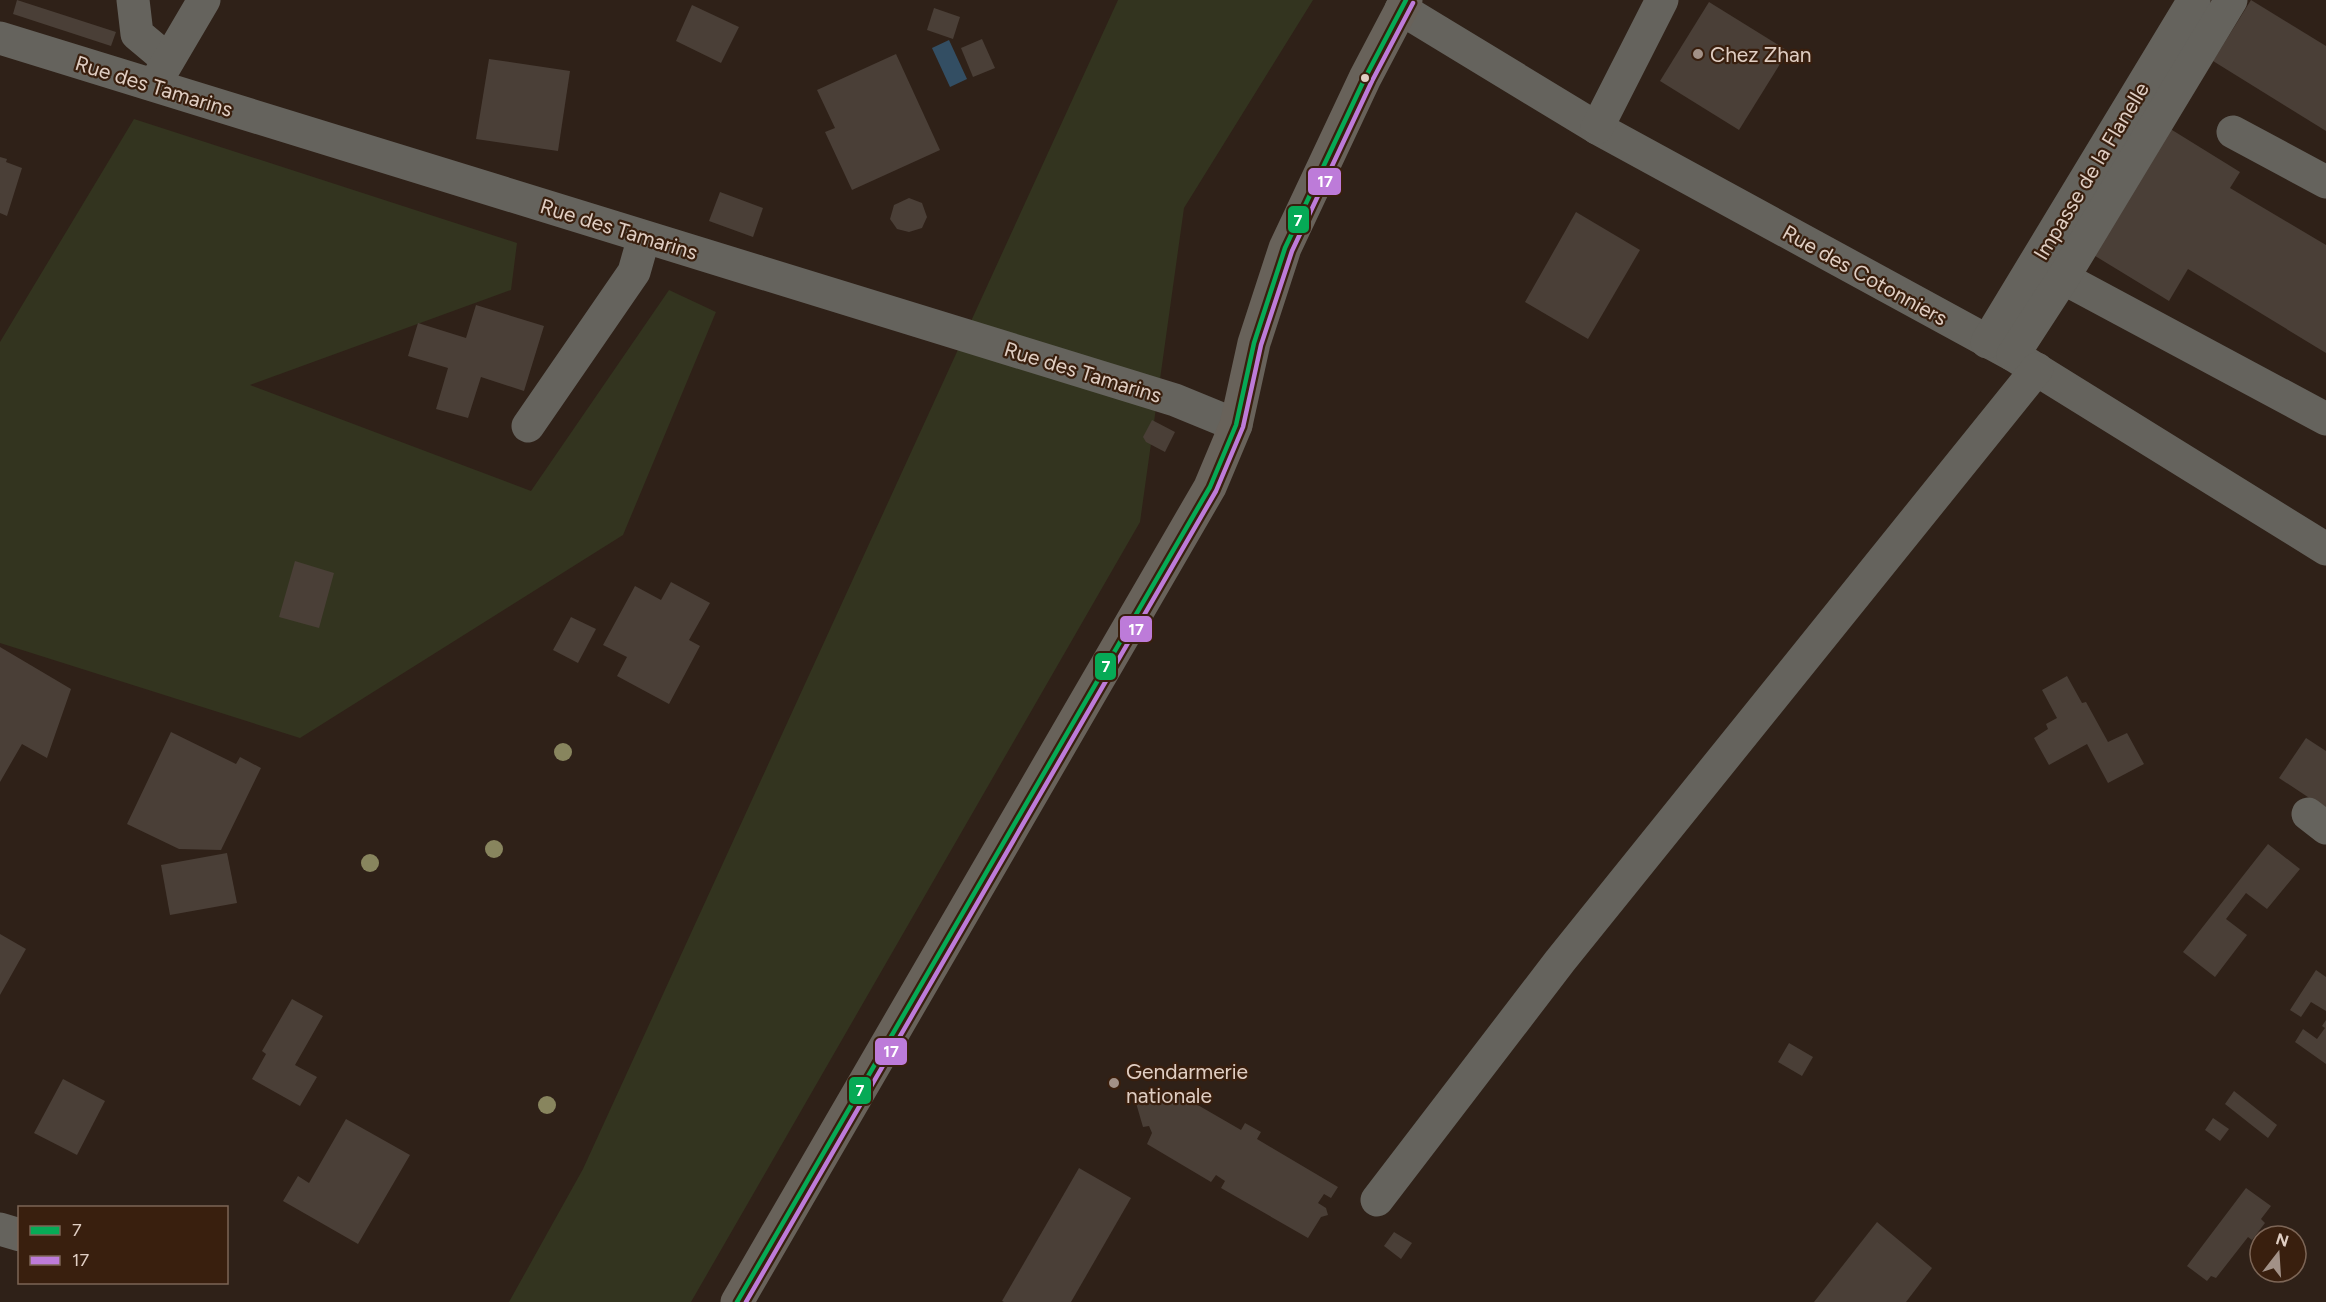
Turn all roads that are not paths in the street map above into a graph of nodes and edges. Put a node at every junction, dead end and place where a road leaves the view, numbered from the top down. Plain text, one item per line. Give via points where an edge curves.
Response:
1 (133, 0) edge
2 (204, 0) edge
3 (1662, 0) edge
4 (2194, 0) edge
5 (2231, 0) edge
6 (1403, 4) edge
7 (0, 38) edge
8 (161, 73) junction
9 (1598, 128) junction
10 (2233, 132) dead end
11 (2326, 182) edge
12 (644, 237) junction
13 (2063, 278) junction
14 (2012, 355) junction
15 (2326, 419) edge
16 (1236, 424) junction
17 (528, 426) dead end
18 (2326, 548) edge
19 (1377, 1200) dead end
20 (0, 1228) edge
21 (18, 1233) edge
22 (737, 1302) edge

1 - 8 street via 137,34
2 - 8 street
3 - 9 street
4 - 14 street, Impasse de la Flanelle
5 - 13 street
6 - 9 street, Rue des Cotonniers
6 - 16 main road via 1285,248 1254,343
7 - 8 street, Rue des Tamarins
8 - 12 street, Rue des Tamarins
9 - 14 street, Rue des Cotonniers
10 - 11 street
12 - 16 street, Rue des Tamarins via 1164,397
12 - 17 street via 634,272
13 - 14 street
13 - 15 street
14 - 18 street, Rue des Cotonniers
14 - 19 street
16 - 22 main road via 1204,497
20 - 21 street

